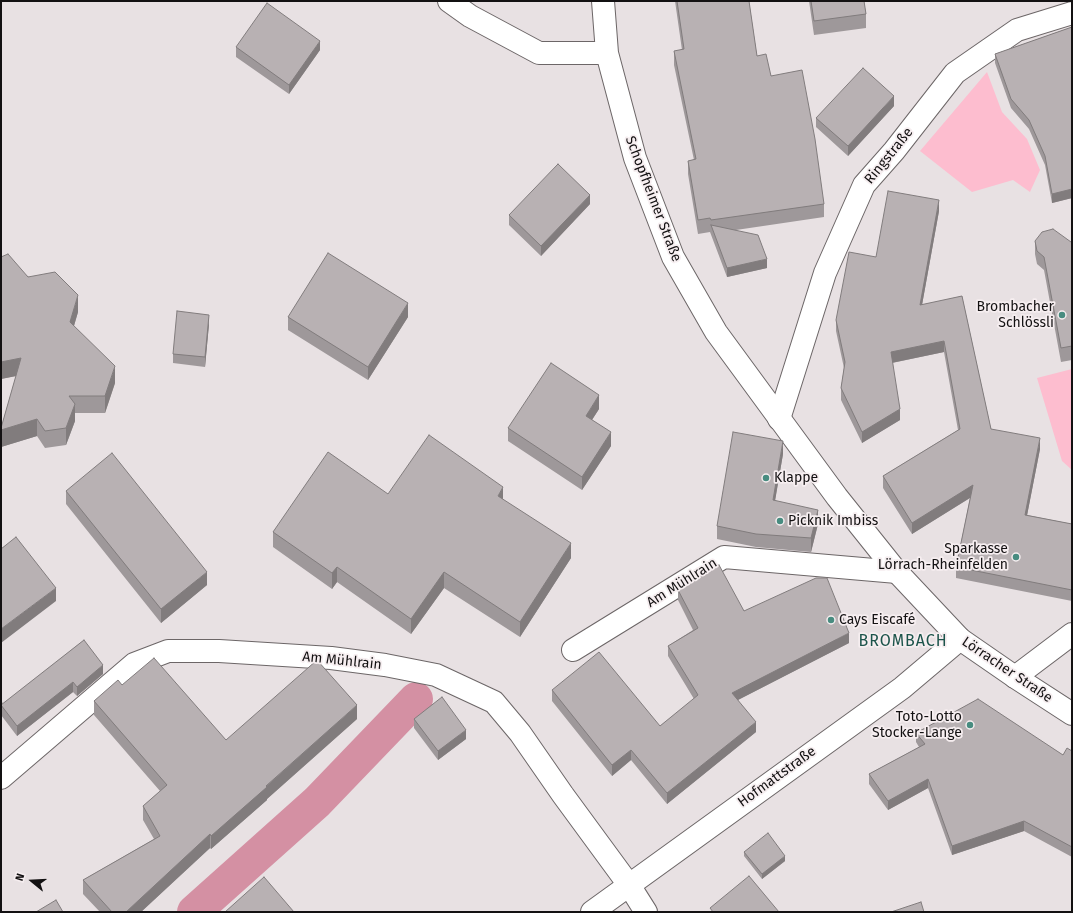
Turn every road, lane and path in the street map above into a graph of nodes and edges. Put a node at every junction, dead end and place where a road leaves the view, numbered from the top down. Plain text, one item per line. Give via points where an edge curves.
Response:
1 (449, 1) edge
2 (603, 1) edge
3 (1072, 13) edge
4 (607, 53) junction
5 (779, 419) junction
6 (897, 572) junction
7 (1072, 634) edge
8 (960, 639) junction
9 (573, 650) dead end
10 (1014, 677) junction
11 (1072, 714) edge
12 (1, 778) edge
13 (629, 885) junction
14 (592, 912) edge
15 (646, 912) edge

1 - 4 street via 470,16 539,53
2 - 4 street, Schopfheimer Straße
3 - 5 street, Ringstraße via 1018,30 955,73 894,151 864,184 825,273
4 - 5 street, Schopfheimer Straße via 635,158 673,257 716,332
5 - 6 street, Lörracher Straße
6 - 8 street, Lörracher Straße
6 - 9 street, Am Mühlrain via 724,557
7 - 10 street
8 - 10 street, Lörracher Straße
8 - 13 street, Hofmattstraße via 902,688
10 - 11 street, Lörracher Straße
12 - 13 street, Am Mühlrain via 134,664 168,650 331,658 385,665 436,675 494,702 520,733
13 - 14 street, Hofmattstraße
13 - 15 street, Am Mühlrain

